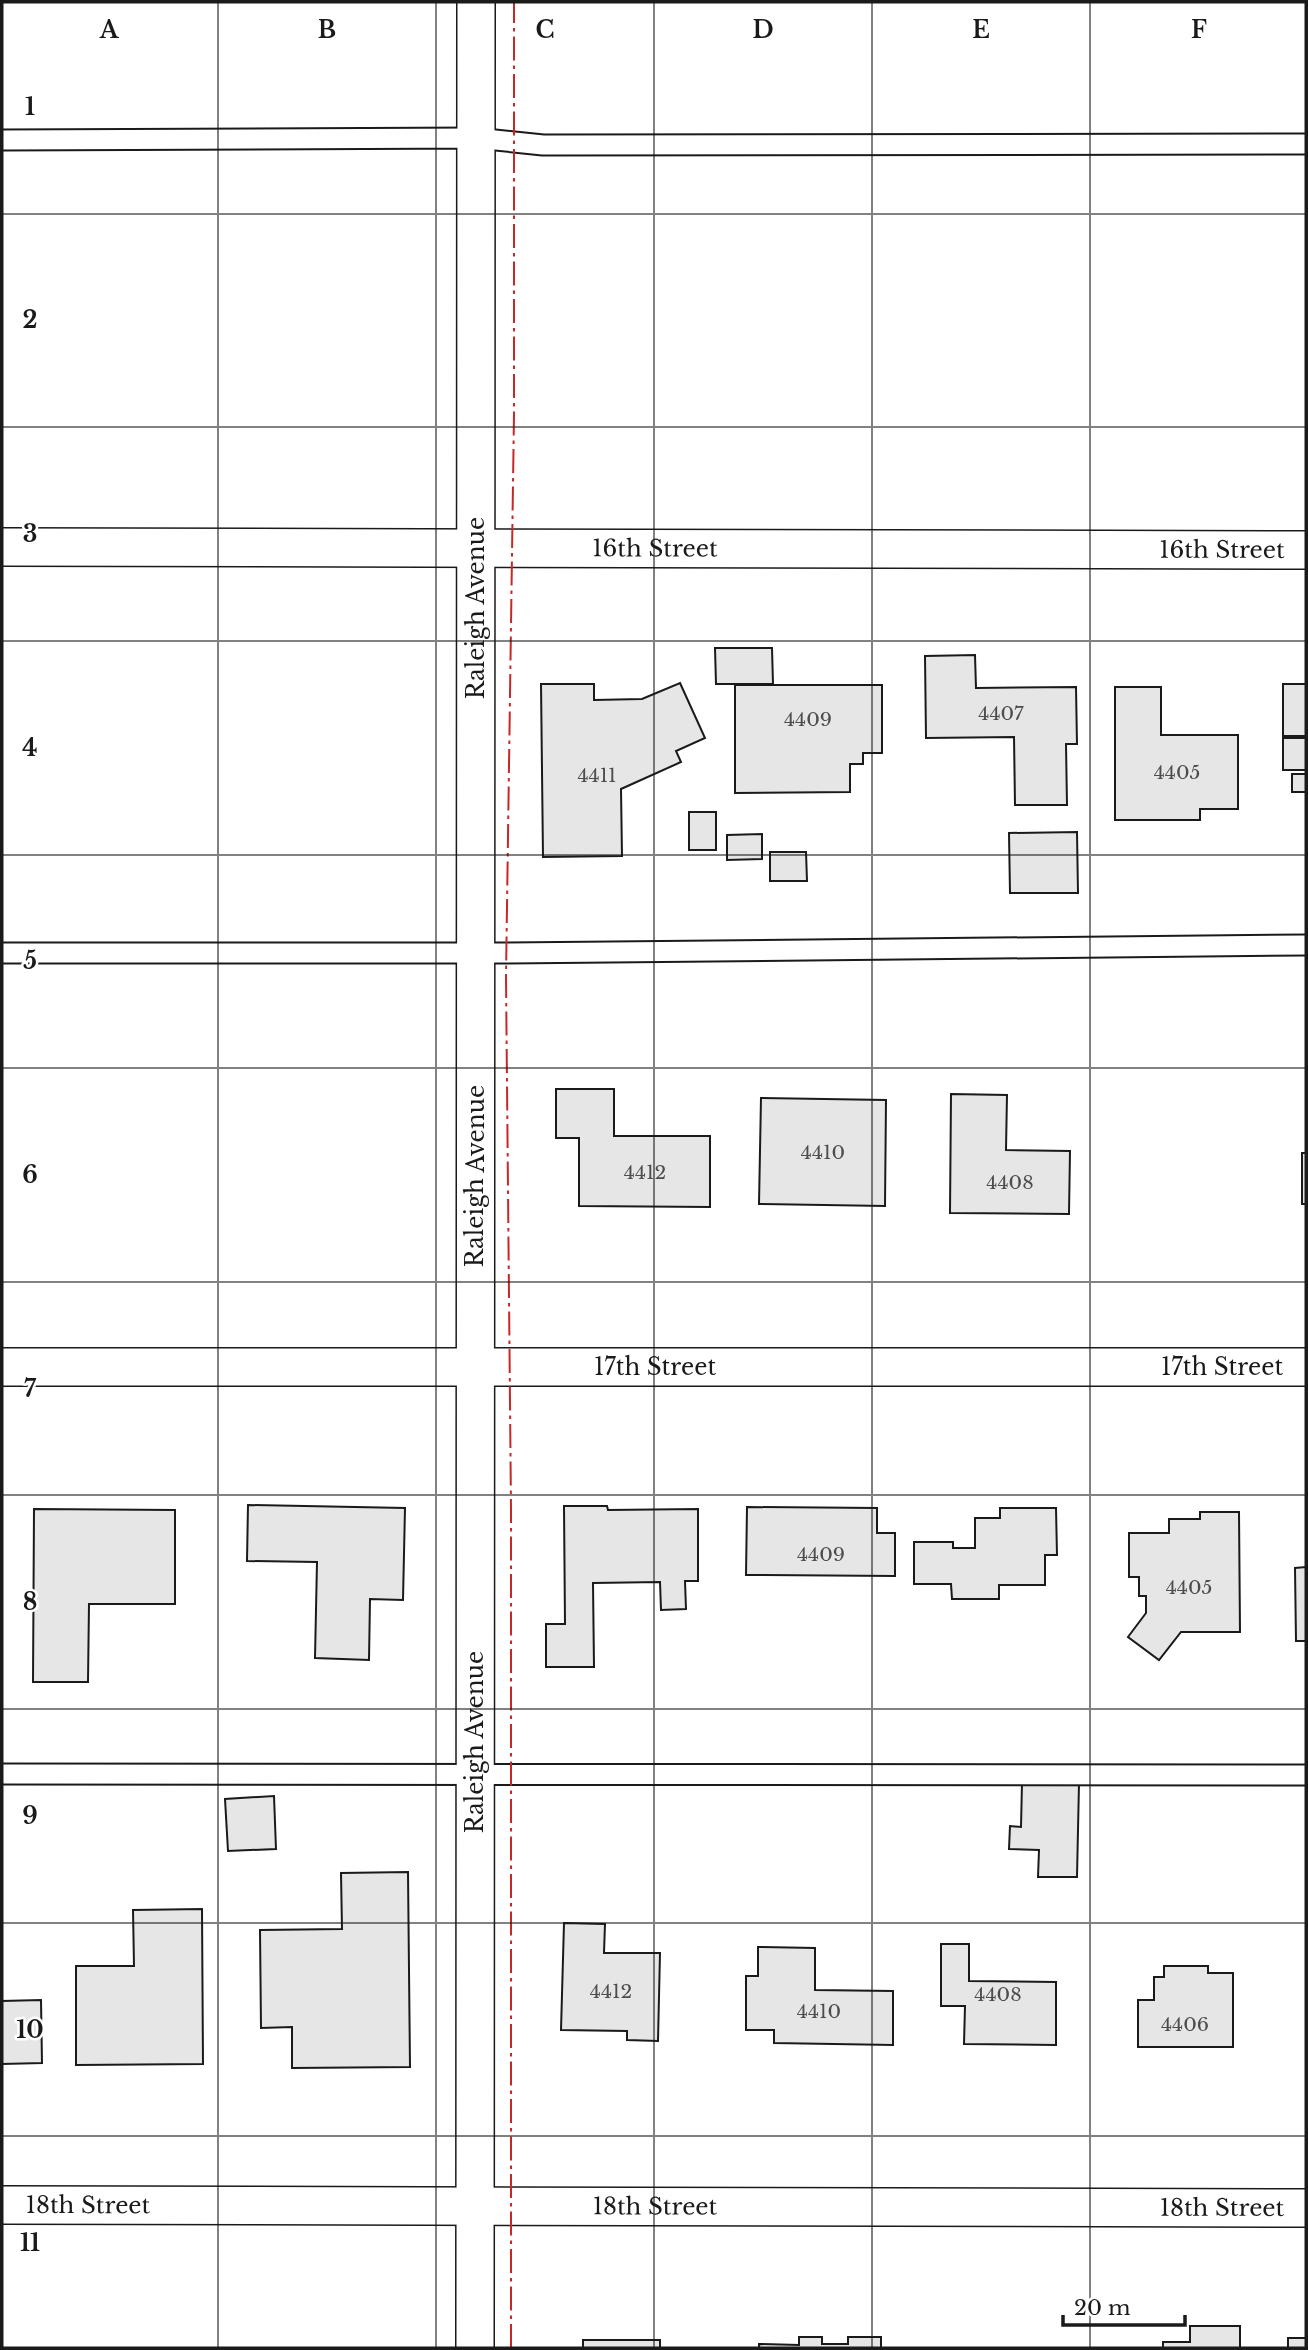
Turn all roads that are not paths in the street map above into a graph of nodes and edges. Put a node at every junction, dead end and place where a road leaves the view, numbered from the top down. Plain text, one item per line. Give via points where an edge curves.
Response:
1 (476, 2) edge
2 (476, 138) junction
3 (2, 140) edge
4 (1306, 144) edge
5 (2, 547) edge
6 (474, 547) junction
7 (1306, 550) edge
8 (1306, 945) edge
9 (2, 953) edge
10 (474, 953) junction
11 (2, 1367) edge
12 (474, 1367) junction
13 (1306, 1367) edge
14 (475, 1772) junction
15 (2, 1774) edge
16 (1306, 1775) edge
17 (2, 2205) edge
18 (475, 2206) junction
19 (1306, 2208) edge
20 (475, 2348) edge

1 - 2 street, Raleigh Avenue
2 - 3 lane
2 - 4 lane via 543,145
2 - 6 street, Raleigh Avenue
5 - 6 street, 16th Street
6 - 7 street, 16th Street
6 - 10 street, Raleigh Avenue
8 - 10 lane
9 - 10 lane
10 - 12 street, Raleigh Avenue
11 - 12 street, 17th Street
12 - 13 street, 17th Street
12 - 14 street, Raleigh Avenue
14 - 15 lane
14 - 16 lane
14 - 18 street, Raleigh Avenue
17 - 18 street, 18th Street
18 - 19 street, 18th Street
18 - 20 street, Raleigh Avenue

